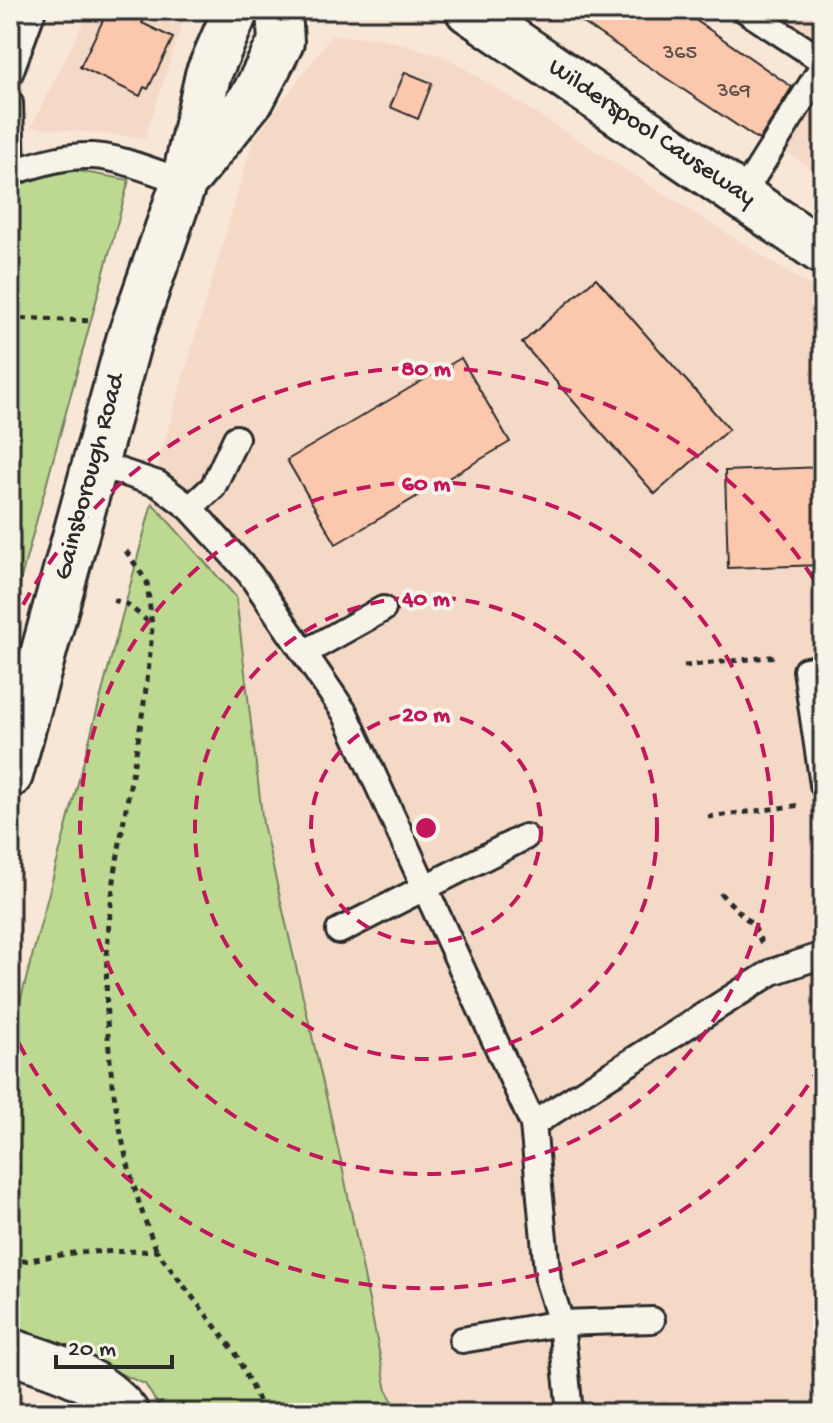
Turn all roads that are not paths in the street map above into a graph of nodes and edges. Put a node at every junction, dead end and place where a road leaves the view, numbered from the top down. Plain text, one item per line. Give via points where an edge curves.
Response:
1 (33, 10) edge
2 (236, 10) edge
3 (279, 10) edge
4 (745, 10) edge
5 (463, 12) edge
6 (823, 63) edge
7 (10, 73) edge
8 (10, 103) edge
9 (11, 173) edge
10 (184, 182) junction
11 (742, 195) junction
12 (823, 252) edge
13 (236, 438) dead end
14 (95, 463) junction
15 (190, 508) junction
16 (383, 609) dead end
17 (304, 653) junction
18 (823, 667) edge
19 (10, 775) edge
20 (822, 785) edge
21 (525, 837) dead end
22 (424, 886) junction
23 (339, 931) dead end
24 (823, 955) edge
25 (533, 1124) junction
26 (652, 1320) dead end
27 (561, 1323) junction
28 (462, 1340) dead end
29 (10, 1351) edge
30 (126, 1413) edge
31 (570, 1413) edge

1 - 7 lane
2 - 10 main road, Gainsborough Road via 208,75
3 - 10 main road, Gainsborough Road via 281,42 253,97
4 - 6 lane
5 - 11 main road, Wilderspool Causeway
6 - 11 lane
8 - 9 lane
9 - 10 lane via 53,157 91,153
10 - 14 main road, Gainsborough Road via 129,340
11 - 12 main road, Wilderspool Causeway
13 - 15 lane via 213,487
14 - 15 lane via 158,484
14 - 19 main road, Gainsborough Road
15 - 17 lane via 250,574
16 - 17 lane
17 - 22 lane via 345,713
18 - 20 lane via 806,670
21 - 22 lane
22 - 23 lane
22 - 25 lane
24 - 25 lane via 772,972
25 - 27 lane via 548,1281
26 - 27 lane
27 - 28 lane
27 - 31 lane
29 - 30 main road via 84,1377 110,1394

